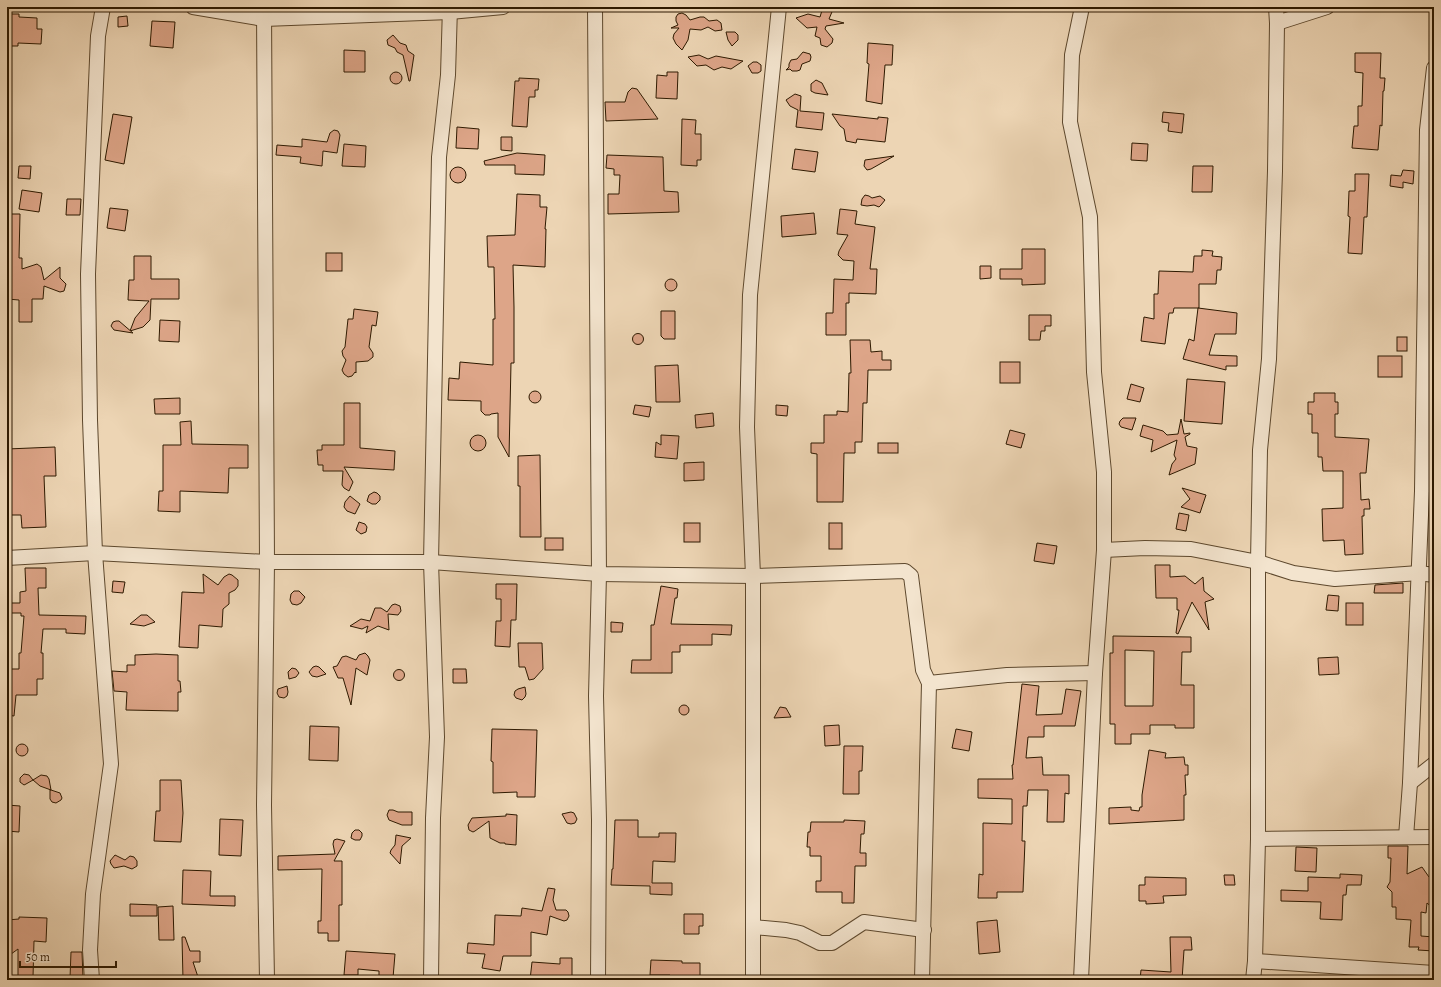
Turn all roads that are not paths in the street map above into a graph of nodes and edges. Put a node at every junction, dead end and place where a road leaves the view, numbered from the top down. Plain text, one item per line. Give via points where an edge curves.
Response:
1 (103, 7) edge
2 (194, 7) edge
3 (503, 7) edge
4 (595, 7) edge
5 (779, 7) edge
6 (1082, 7) edge
7 (1276, 7) edge
8 (1326, 7) edge
9 (450, 10) edge
10 (264, 13) edge
11 (1277, 23) junction
12 (1434, 68) edge
13 (1429, 290) edge
14 (1104, 550) junction
15 (96, 553) junction
16 (7, 558) edge
17 (266, 562) junction
18 (431, 562) junction
19 (1258, 562) junction
20 (1419, 573) junction
21 (599, 574) junction
22 (1434, 575) edge
23 (752, 576) junction
24 (1095, 674) junction
25 (929, 682) junction
26 (1434, 764) edge
27 (1410, 783) junction
28 (1406, 837) junction
29 (1434, 837) edge
30 (1258, 839) junction
31 (753, 927) junction
32 (924, 930) junction
33 (1255, 961) junction
34 (1434, 972) edge
35 (92, 980) edge
36 (267, 980) edge
37 (432, 980) edge
38 (598, 980) edge
39 (753, 980) edge
40 (922, 980) edge
41 (1081, 980) edge
42 (1253, 980) edge

1 - 15 street via 98,36 88,274 90,420
2 - 10 street
3 - 9 street
4 - 21 street
5 - 23 street via 750,295 747,427
6 - 14 street via 1072,55 1070,122 1090,216 1094,372 1104,472
7 - 11 street
8 - 11 street
9 - 10 street
9 - 18 street via 448,75 439,158
10 - 17 street
11 - 19 street via 1270,351 1260,450
12 - 13 street via 1427,130
13 - 20 street
14 - 19 street via 1191,549
14 - 24 street
15 - 16 street
15 - 17 street
15 - 35 street via 111,764 93,894 90,950
17 - 18 street
17 - 36 street via 264,805
18 - 21 street
18 - 37 street via 437,737 433,818
19 - 20 street via 1293,573 1334,579
19 - 30 street
20 - 22 street
20 - 27 street
21 - 23 street
21 - 38 street via 596,696 599,820
23 - 25 street via 905,571 911,576 923,670
23 - 31 street
24 - 25 street via 1007,675
24 - 41 street
25 - 32 street
26 - 27 street
27 - 28 street
28 - 29 street
28 - 30 street
30 - 33 street
31 - 32 street via 800,933 820,944 832,943 864,922
31 - 39 street
32 - 40 street
33 - 34 street
33 - 42 street

